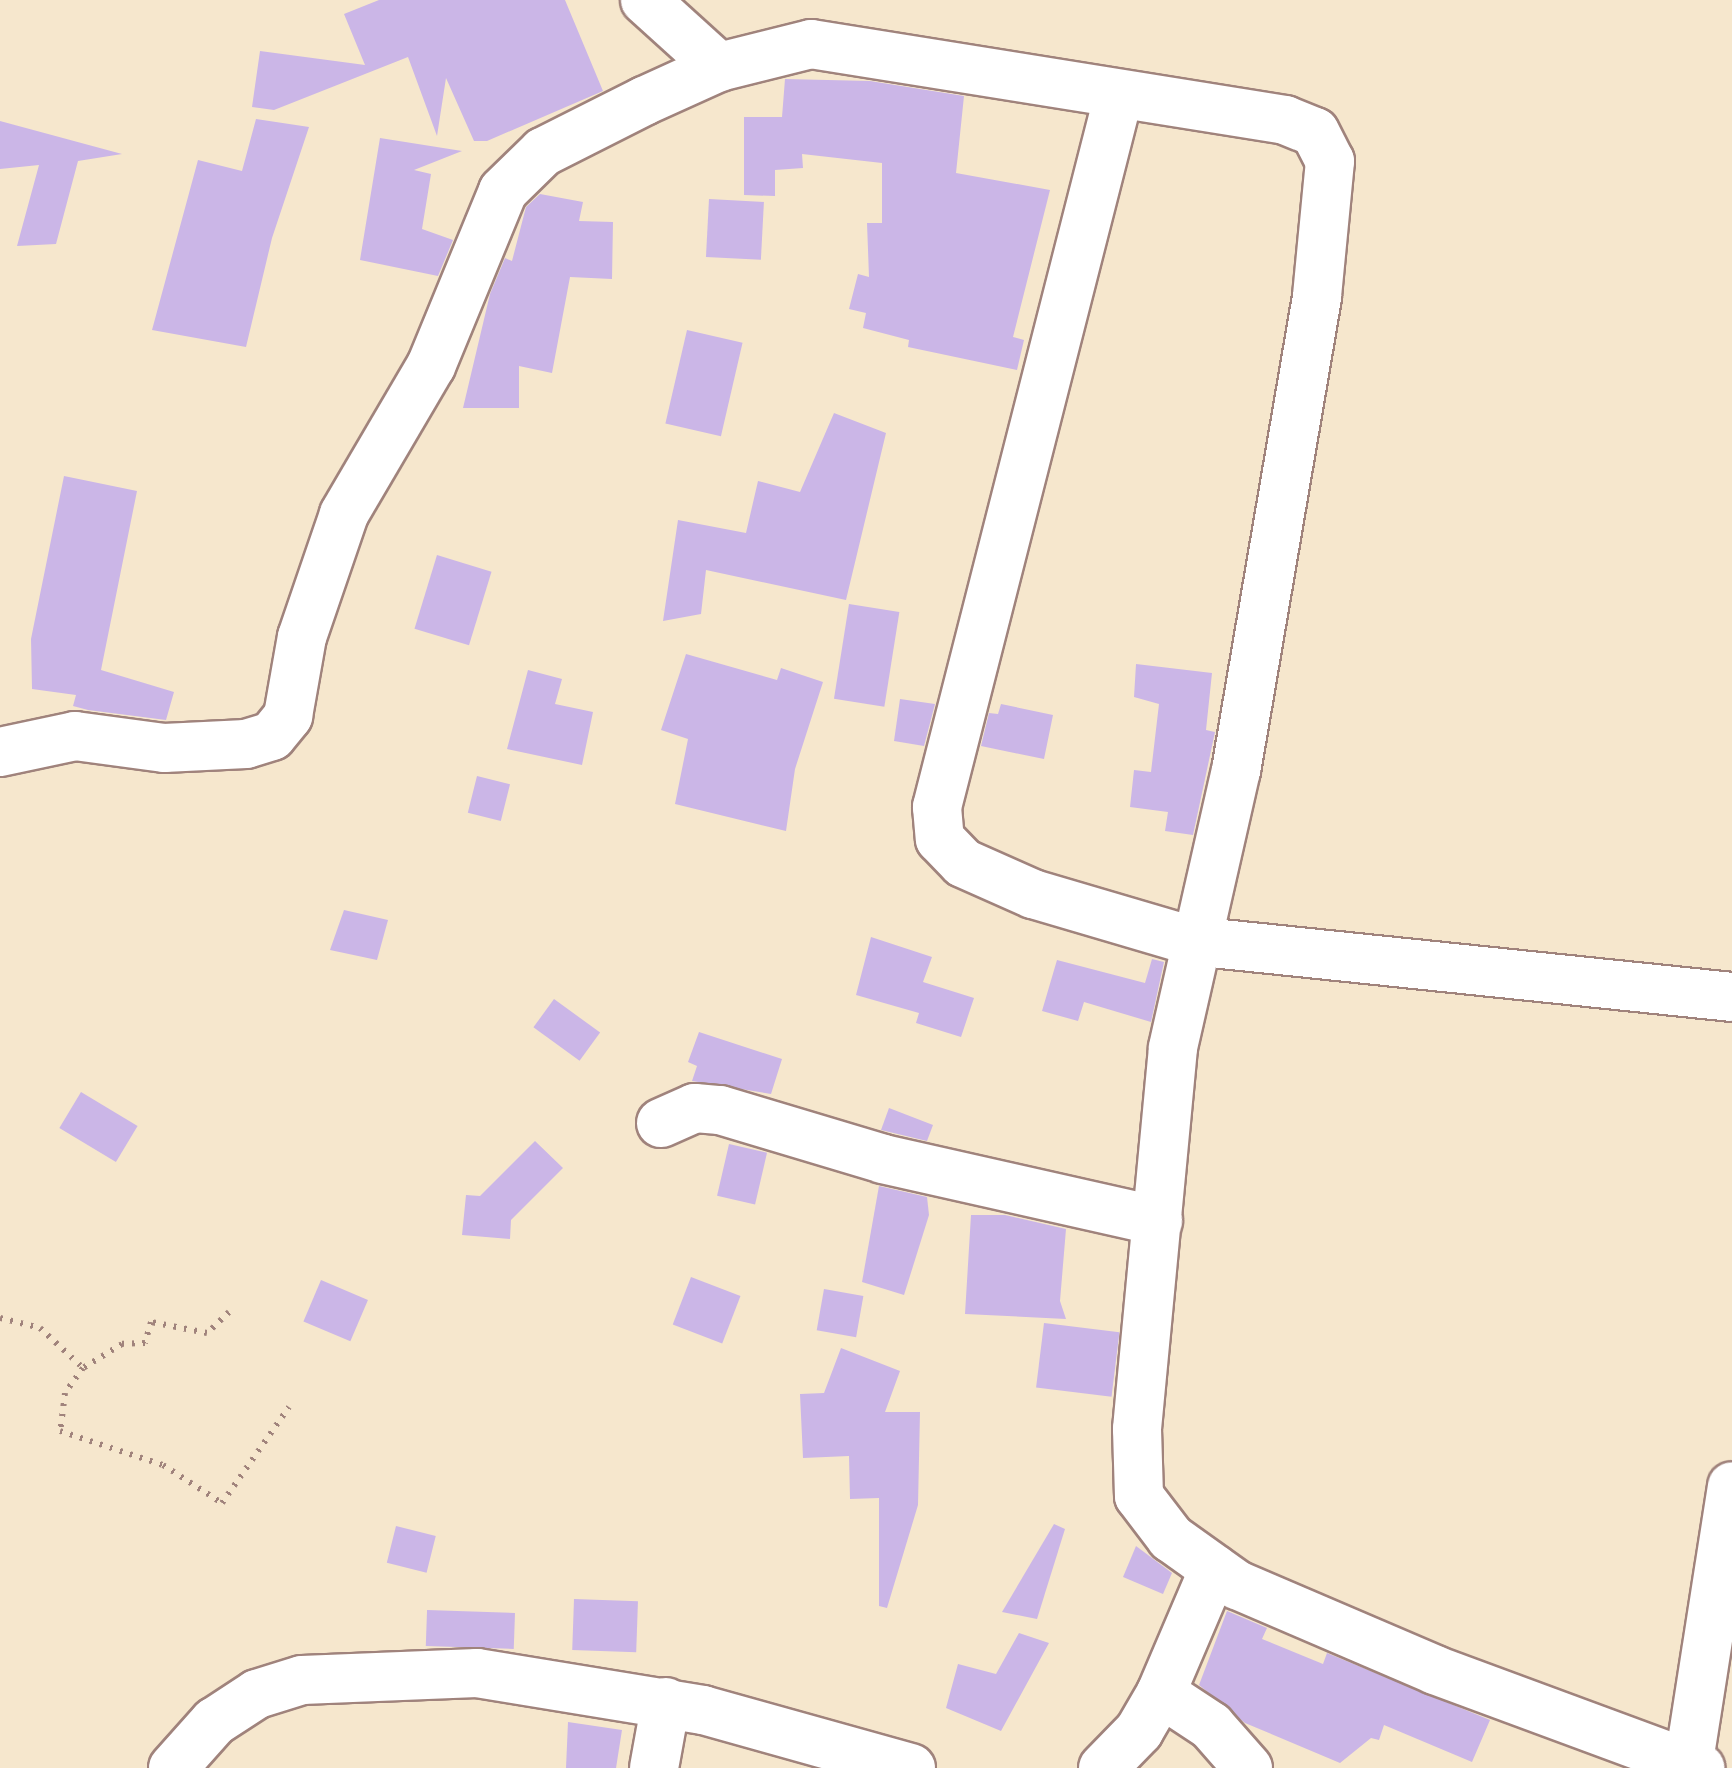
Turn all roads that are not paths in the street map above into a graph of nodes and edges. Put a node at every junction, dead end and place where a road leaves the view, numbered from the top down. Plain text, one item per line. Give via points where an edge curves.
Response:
1 (645, 0) edge
2 (719, 67) junction
3 (1118, 98) junction
4 (0, 752) edge
5 (1193, 941) junction
6 (1732, 996) edge
7 (661, 1123) dead end
8 (1158, 1221) junction
9 (1732, 1486) edge
10 (1214, 1569) junction
11 (1160, 1693) junction
12 (666, 1702) junction
13 (1694, 1765) edge
14 (173, 1768) edge
15 (654, 1768) edge
16 (911, 1768) edge
17 (1103, 1768) edge
18 (1248, 1768) edge

1 - 2 street
2 - 3 street via 811,44
2 - 4 street via 543,152 503,191 431,366 344,514 302,637 288,716 272,736 246,744 164,748 75,736
3 - 5 street via 1285,120 1315,132 1330,161 1324,249 1279,537 1236,770
3 - 5 street via 938,807 940,839 964,862 1033,894
5 - 6 street
5 - 8 street via 1173,1048
7 - 8 street via 695,1108 720,1110 883,1160
8 - 10 street via 1137,1429 1139,1496 1171,1538
9 - 13 street
10 - 11 street
10 - 13 street via 1435,1670
11 - 17 street via 1139,1731
11 - 18 street via 1211,1726
12 - 14 street via 478,1673 302,1680 257,1694 214,1722
12 - 15 street
12 - 16 street via 819,1738

